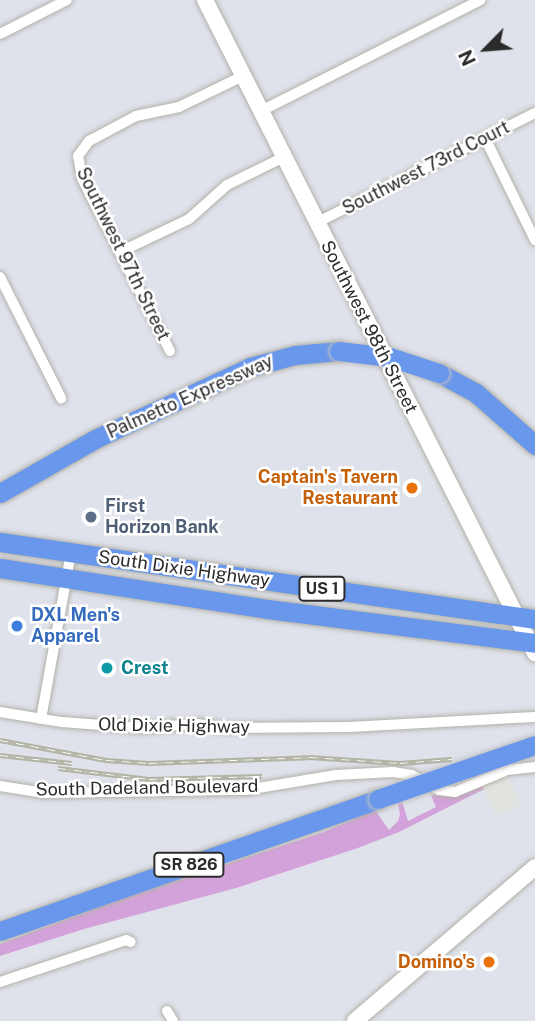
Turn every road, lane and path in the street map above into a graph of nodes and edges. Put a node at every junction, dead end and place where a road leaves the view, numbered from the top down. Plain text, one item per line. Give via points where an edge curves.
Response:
1 (67, 0) edge
2 (205, 0) edge
3 (481, 0) edge
4 (0, 34) edge
5 (243, 76) junction
6 (261, 111) junction
7 (535, 113) edge
8 (485, 138) junction
9 (284, 157) junction
10 (316, 223) junction
11 (535, 240) edge
12 (120, 252) junction
13 (0, 276) edge
14 (170, 351) dead end
15 (61, 398) dead end
16 (535, 445) edge
17 (0, 493) edge
18 (0, 542) edge
19 (71, 552) junction
20 (0, 568) edge
21 (66, 579) junction
22 (273, 582) junction
23 (267, 610) junction
24 (526, 618) edge
25 (533, 646) edge
26 (0, 712) edge
27 (535, 717) edge
28 (41, 719) junction
29 (535, 745) edge
30 (535, 767) edge
31 (0, 786) edge
32 (535, 867) edge
33 (0, 931) edge
34 (131, 942) dead end
35 (0, 982) edge
36 (355, 1021) edge

1 - 4 street
2 - 5 street, Southwest 98th Street
3 - 6 street
5 - 6 street, Southwest 98th Street
5 - 12 street, Southwest 97th Street via 178,107 136,116 89,141 78,156 82,178
6 - 9 street, Southwest 98th Street
7 - 8 street, Southwest 73rd Court
8 - 10 street, Southwest 73rd Court
8 - 11 street
9 - 10 street, Southwest 98th Street
9 - 12 street via 227,185 189,219
10 - 24 street, Southwest 98th Street
12 - 14 street, Southwest 97th Street
13 - 15 street
16 - 17 highway, Palmetto Expressway, bridge via 476,393 439,373 390,357 340,351 295,355 250,367 95,439
18 - 19 highway, South Dixie Highway / US 1
19 - 21 street
19 - 22 highway, South Dixie Highway / US 1
20 - 21 highway, South Dixie Highway / US 1
21 - 23 highway, South Dixie Highway / US 1
21 - 28 street
22 - 23 highway
22 - 24 highway, South Dixie Highway / US 1
23 - 25 highway, South Dixie Highway / US 1
24 - 25 street, Southwest 98th Street
26 - 28 street, Old Dixie Highway
27 - 28 street, Old Dixie Highway via 349,727 96,725
29 - 33 highway, SR 826, bridge
30 - 31 street, South Dadeland Boulevard via 507,770 455,792 393,772 336,775 246,790 44,793
32 - 36 street
34 - 35 street

